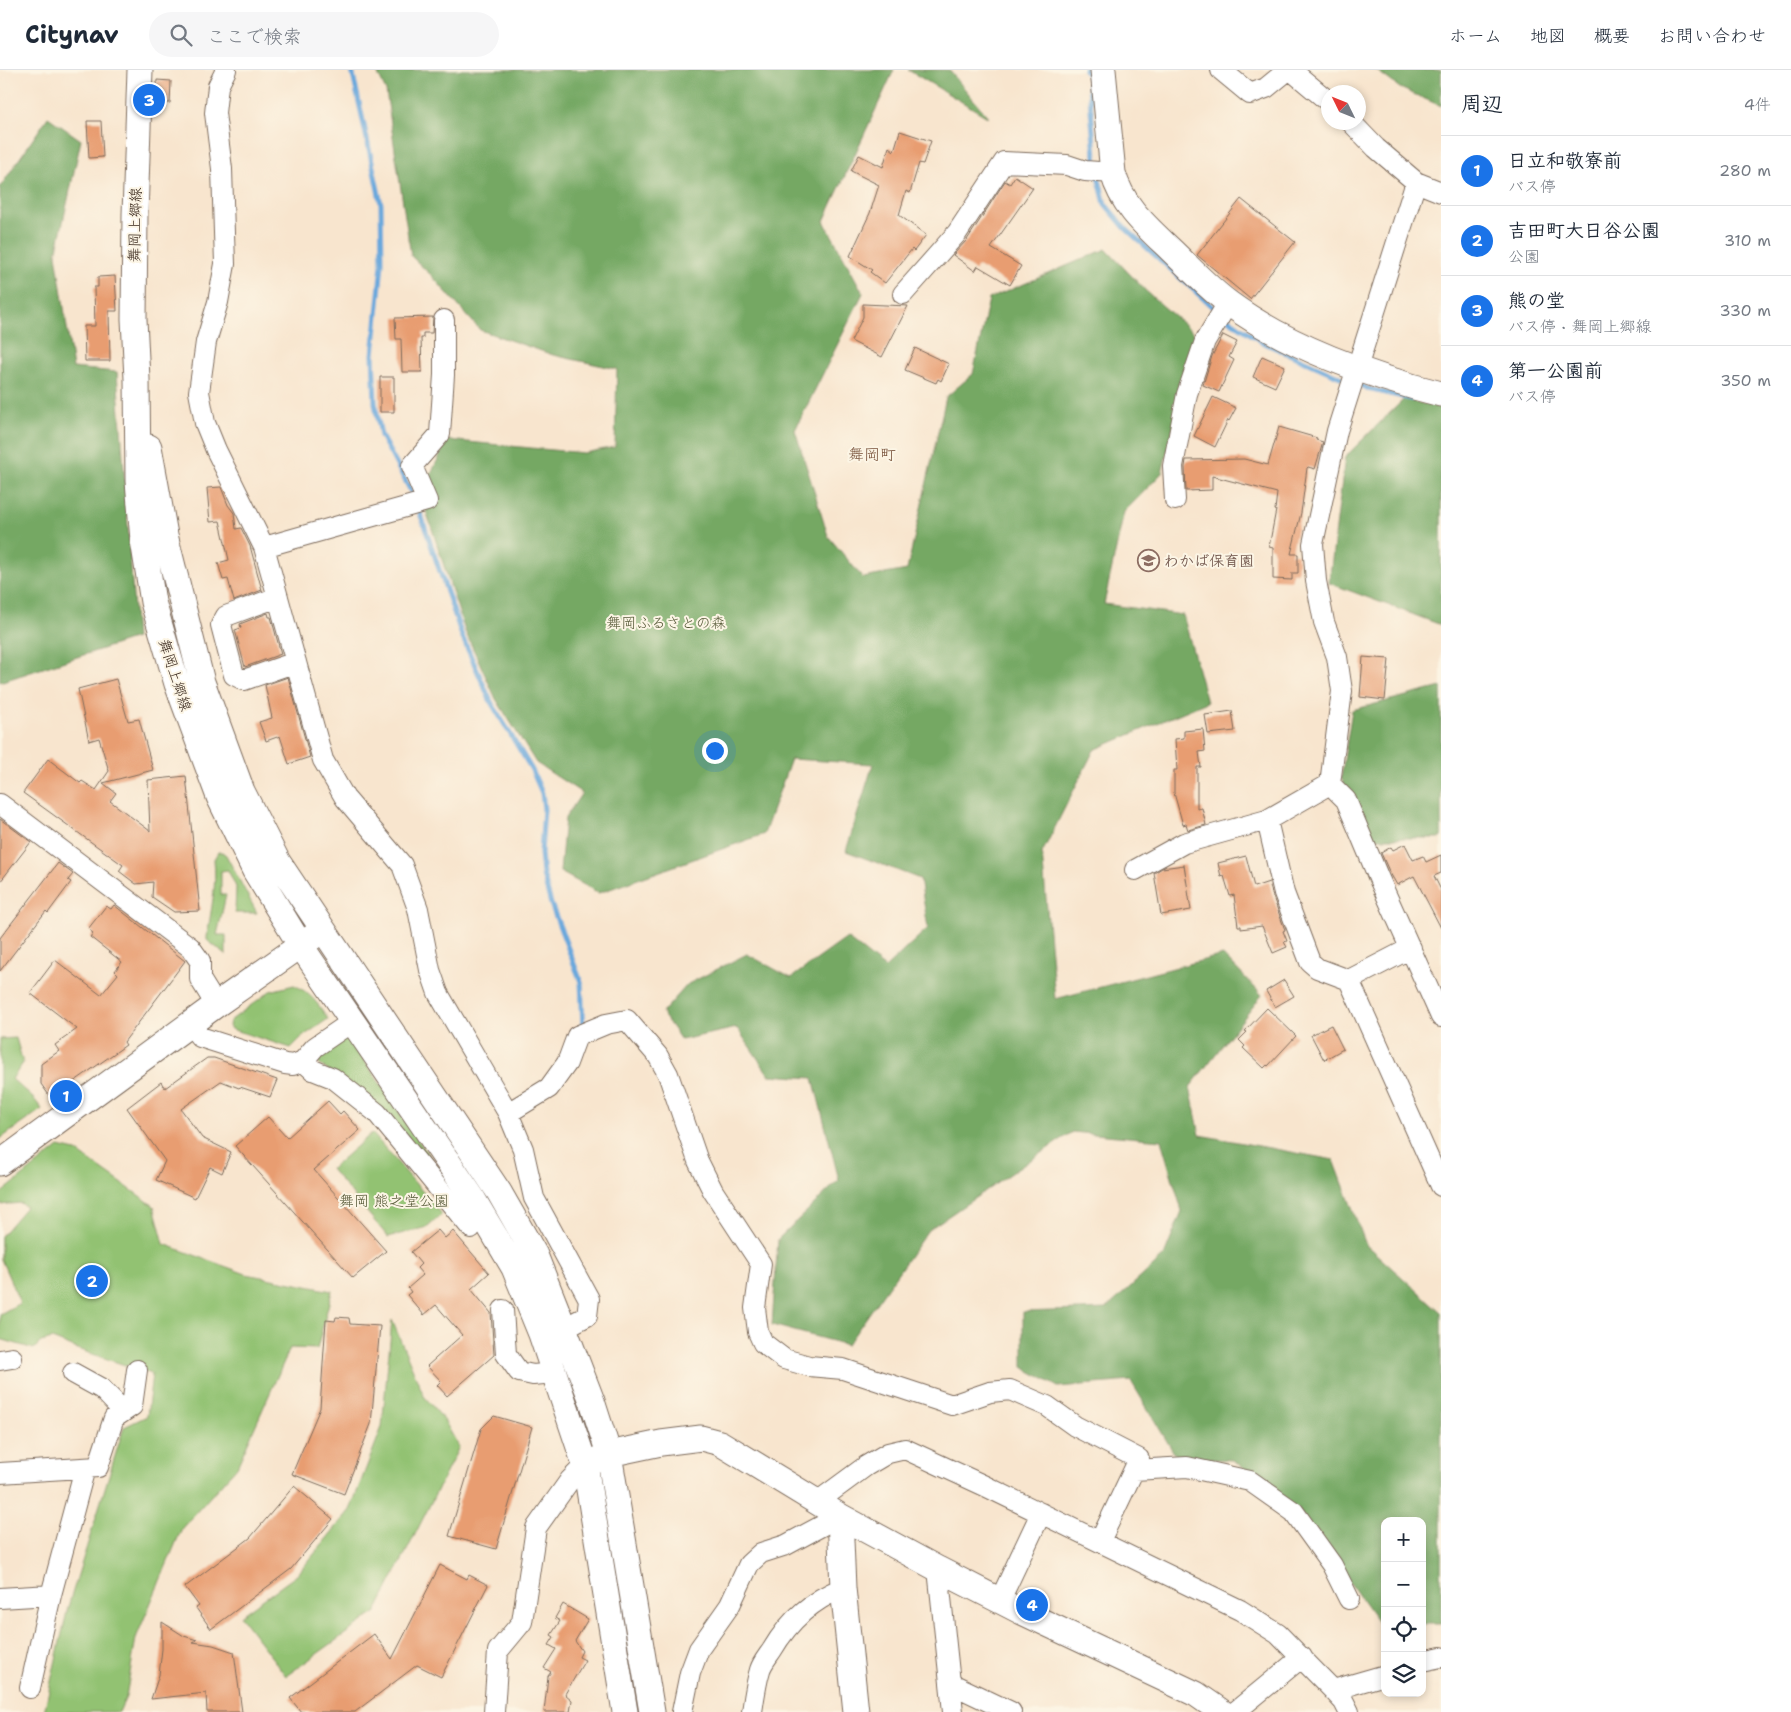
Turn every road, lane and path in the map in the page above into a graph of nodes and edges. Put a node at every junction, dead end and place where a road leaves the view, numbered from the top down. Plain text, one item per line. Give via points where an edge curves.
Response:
1 (140, 70) edge
2 (226, 70) edge
3 (1103, 70) edge
4 (1221, 70) edge
5 (1288, 70) edge
6 (1291, 70) edge
7 (1321, 95) edge
8 (1359, 130) edge
9 (1113, 173) junction
10 (1416, 182) junction
11 (1441, 192) edge
12 (903, 294) dead end
13 (1228, 303) junction
14 (444, 320) dead end
15 (1357, 369) junction
16 (137, 379) junction
17 (1441, 394) edge
18 (1175, 500) dead end
19 (264, 547) junction
20 (278, 597) junction
21 (296, 662) junction
22 (1330, 784) junction
23 (0, 804) edge
24 (1267, 820) junction
25 (1135, 870) dead end
26 (323, 930) junction
27 (301, 946) junction
28 (1411, 948) junction
29 (1349, 980) junction
30 (216, 1005) junction
31 (1441, 1017) edge
32 (353, 1021) junction
33 (191, 1025) junction
34 (303, 1061) junction
35 (508, 1112) junction
36 (0, 1163) edge
37 (1441, 1186) edge
38 (471, 1228) dead end
39 (503, 1310) dead end
40 (564, 1328) junction
41 (137, 1370) dead end
42 (74, 1373) dead end
43 (554, 1373) junction
44 (123, 1411) junction
45 (609, 1454) junction
46 (585, 1465) junction
47 (85, 1468) junction
48 (1134, 1470) junction
49 (0, 1473) edge
50 (817, 1502) junction
51 (1042, 1513) junction
52 (840, 1516) junction
53 (1100, 1542) junction
54 (938, 1569) junction
55 (843, 1588) junction
56 (51, 1595) junction
57 (0, 1598) edge
58 (1349, 1599) dead end
59 (1000, 1600) junction
60 (1302, 1658) junction
61 (1441, 1658) edge
62 (1426, 1660) edge
63 (1381, 1676) edge
64 (950, 1683) junction
65 (30, 1688) dead end
66 (1333, 1690) junction
67 (494, 1712) edge
68 (625, 1712) edge
69 (652, 1712) edge
70 (682, 1712) edge
71 (752, 1712) edge
72 (856, 1712) edge
73 (953, 1712) edge
74 (1011, 1712) edge
75 (1222, 1712) edge
76 (1235, 1712) edge
77 (1349, 1712) edge

1 - 16 street, 舞岡上郷線 via 135,214
2 - 19 street via 218,86 215,113 222,169 225,264 206,342 200,392 205,423 216,450
3 - 9 street
4 - 5 street via 1250,94 1266,88
6 - 7 street
8 - 10 street
9 - 12 street via 1085,172 1067,165 1004,162 957,233
9 - 13 street via 1118,189 1138,218
10 - 11 street
10 - 15 street
13 - 15 street via 1257,322
13 - 18 street via 1205,341 1187,394 1173,466
14 - 19 street via 440,434 412,466 427,501
15 - 17 street
15 - 22 street via 1338,431 1313,544 1317,589 1324,622 1337,657 1342,691
16 - 26 street, 舞岡上郷線 via 165,535 202,682 242,791 278,862
16 - 27 street, 舞岡上郷線 via 138,482 152,602 177,684 219,797 254,871
19 - 20 street
20 - 21 street
20 - 21 street via 226,616 221,625 234,675 244,680
21 - 35 street via 323,760 345,798 402,865 418,909 438,993
22 - 24 street
22 - 28 street via 1346,800
23 - 30 street via 190,947 200,961 200,979
24 - 25 street via 1184,843
24 - 29 street via 1284,893 1310,962 1317,968
26 - 27 street
26 - 40 street, 舞岡上郷線 via 499,1192 535,1255
27 - 30 street
27 - 32 street, 舞岡上郷線
28 - 29 street
28 - 31 street
29 - 37 street
30 - 33 street
32 - 34 street via 315,1047
32 - 43 street, 舞岡上郷線 via 472,1197 514,1268
33 - 34 street via 200,1037 275,1061 293,1065
33 - 36 street
34 - 38 street via 313,1070 333,1078 377,1113
35 - 40 street via 523,1149 534,1198 589,1299 587,1316
35 - 48 street via 548,1088 586,1032 627,1020 658,1056 668,1074 698,1161 713,1191 761,1264 755,1308 758,1332 764,1343 784,1359 809,1366 843,1369 952,1405 990,1392 1010,1390 1047,1406 1075,1426 1139,1459
39 - 43 street via 506,1354 519,1372 533,1375
40 - 45 street, 舞岡上郷線
41 - 44 street via 132,1406
42 - 44 street via 102,1390
43 - 46 street, 舞岡上郷線
44 - 47 street via 114,1418 98,1467
45 - 46 street
45 - 50 street via 701,1438 720,1444
45 - 69 street, 舞岡上郷線
46 - 67 street via 570,1480 536,1528 522,1622 498,1652
46 - 68 street, 舞岡上郷線
47 - 49 street
47 - 56 street
48 - 53 street
48 - 58 street via 1187,1467 1250,1481 1294,1512 1332,1564
50 - 51 street via 866,1466 888,1453 905,1449
50 - 52 street
51 - 53 street
51 - 59 street
52 - 54 street
52 - 55 street
52 - 70 street via 786,1545 761,1553 749,1564 730,1605 699,1649
53 - 60 street via 1240,1610 1278,1634
54 - 59 street
54 - 64 street
55 - 71 street via 806,1608 781,1634 760,1668
55 - 72 street
56 - 57 street
56 - 65 street
59 - 75 street via 1196,1694
60 - 66 street
60 - 76 street
61 - 62 street
63 - 66 street
64 - 73 street
64 - 74 street
66 - 77 street

